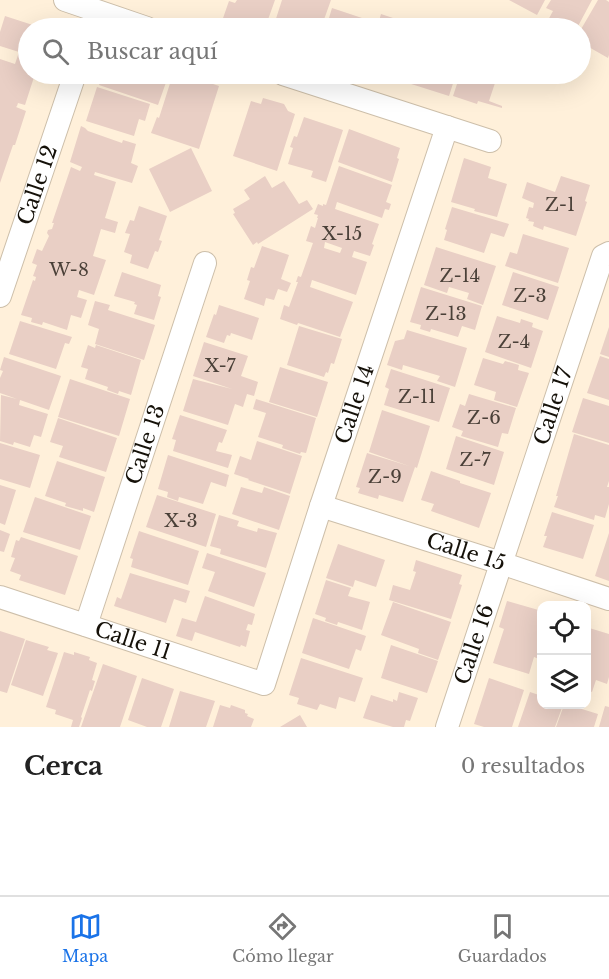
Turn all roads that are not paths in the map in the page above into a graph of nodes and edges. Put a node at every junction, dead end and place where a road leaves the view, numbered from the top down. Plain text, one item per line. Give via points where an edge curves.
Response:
1 (65, 0) edge
2 (90, 18) edge
3 (72, 84) edge
4 (315, 84) edge
5 (447, 127) junction
6 (490, 141) dead end
7 (609, 253) edge
8 (205, 262) dead end
9 (0, 296) edge
10 (321, 506) junction
11 (501, 563) junction
12 (0, 597) edge
13 (609, 599) edge
14 (86, 625) junction
15 (264, 684) joint
16 (447, 727) edge

1 - 2 street
3 - 9 street, Calle 12
4 - 5 street
5 - 6 street
5 - 10 street, Calle 14
7 - 11 street, Calle 17 via 603,255
8 - 14 street, Calle 13
10 - 11 street, Calle 15
10 - 15 street, Calle 14
11 - 13 street, Calle 15
11 - 16 street, Calle 16
12 - 14 street, Calle 11
14 - 15 street, Calle 11

